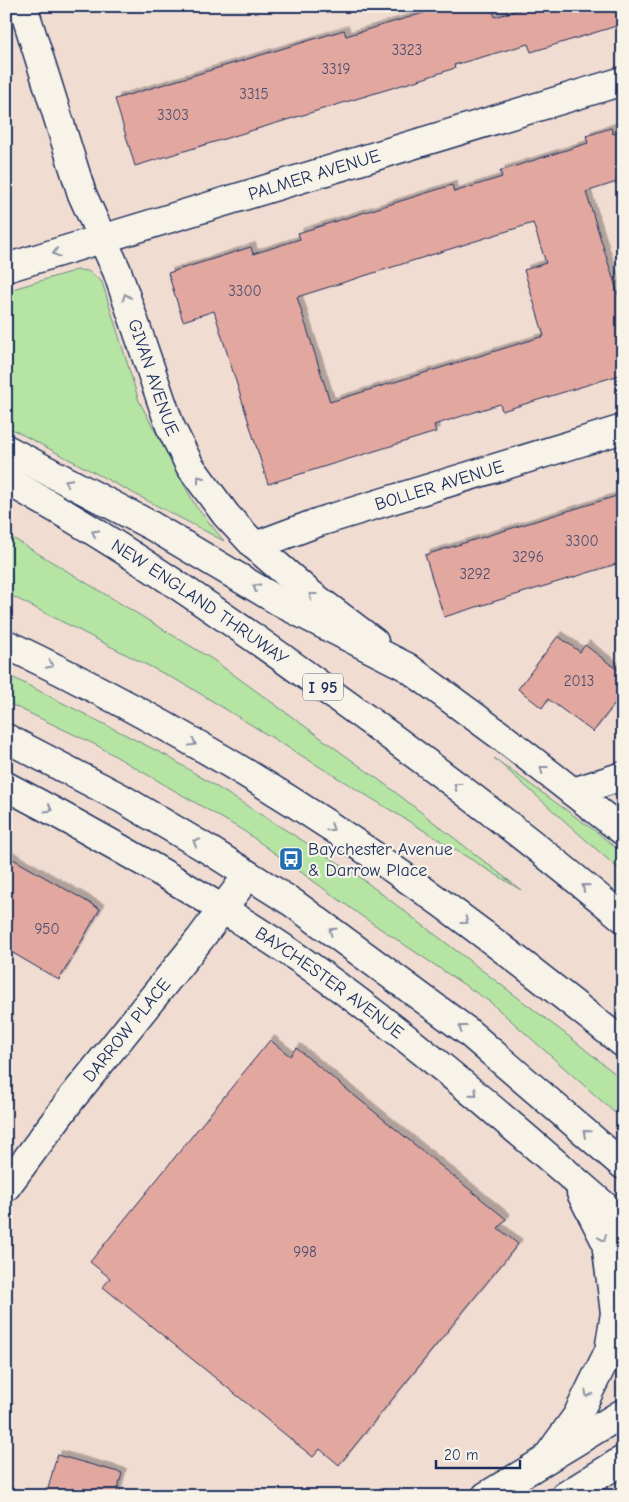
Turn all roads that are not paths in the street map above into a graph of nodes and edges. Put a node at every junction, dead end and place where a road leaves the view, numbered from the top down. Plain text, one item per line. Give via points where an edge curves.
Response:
1 (23, 6) edge
2 (623, 81) edge
3 (102, 239) junction
4 (6, 268) edge
5 (623, 429) edge
6 (6, 449) edge
7 (6, 480) edge
8 (255, 546) junction
9 (6, 644) edge
10 (407, 667) junction
11 (6, 738) edge
12 (623, 776) edge
13 (6, 786) edge
14 (573, 792) junction
15 (623, 831) edge
16 (248, 875) junction
17 (221, 910) junction
18 (623, 918) edge
19 (623, 1043) edge
20 (623, 1165) edge
21 (574, 1179) junction
22 (6, 1187) edge
23 (623, 1222) edge
24 (623, 1413) edge
25 (546, 1459) junction
26 (623, 1460) edge
27 (486, 1496) edge
28 (565, 1496) edge

1 - 3 main road, GIVAN AVENUE via 82,194
2 - 3 main road, PALMER AVENUE
3 -> 4 main road, PALMER AVENUE
8 -> 3 main road, GIVAN AVENUE via 226,515 190,466 170,426 117,271
5 - 8 main road, BOLLER AVENUE via 319,522
10 -> 6 main road via 285,605 152,526
18 -> 7 main road, NEW ENGLAND THRUWAY / I 95 via 400,742 279,655 107,540
10 -> 8 main road, GIVAN AVENUE via 309,593
9 -> 19 main road via 197,744 290,802 416,884
14 -> 10 main road
16 -> 11 main road via 121,798
12 - 14 main road
13 -> 17 main road, BAYCHESTER AVENUE
14 - 15 main road
16 - 17 main road, DARROW PLACE
20 -> 16 main road via 467,1031 337,934
17 -> 21 main road, BAYCHESTER AVENUE via 300,960 384,1020 462,1082
17 - 22 main road, DARROW PLACE
21 - 23 main road, BAYCHESTER AVENUE
21 -> 25 main road via 606,1242 615,1313 609,1351 577,1416
24 - 25 main road
25 - 27 main road
26 - 28 main road

